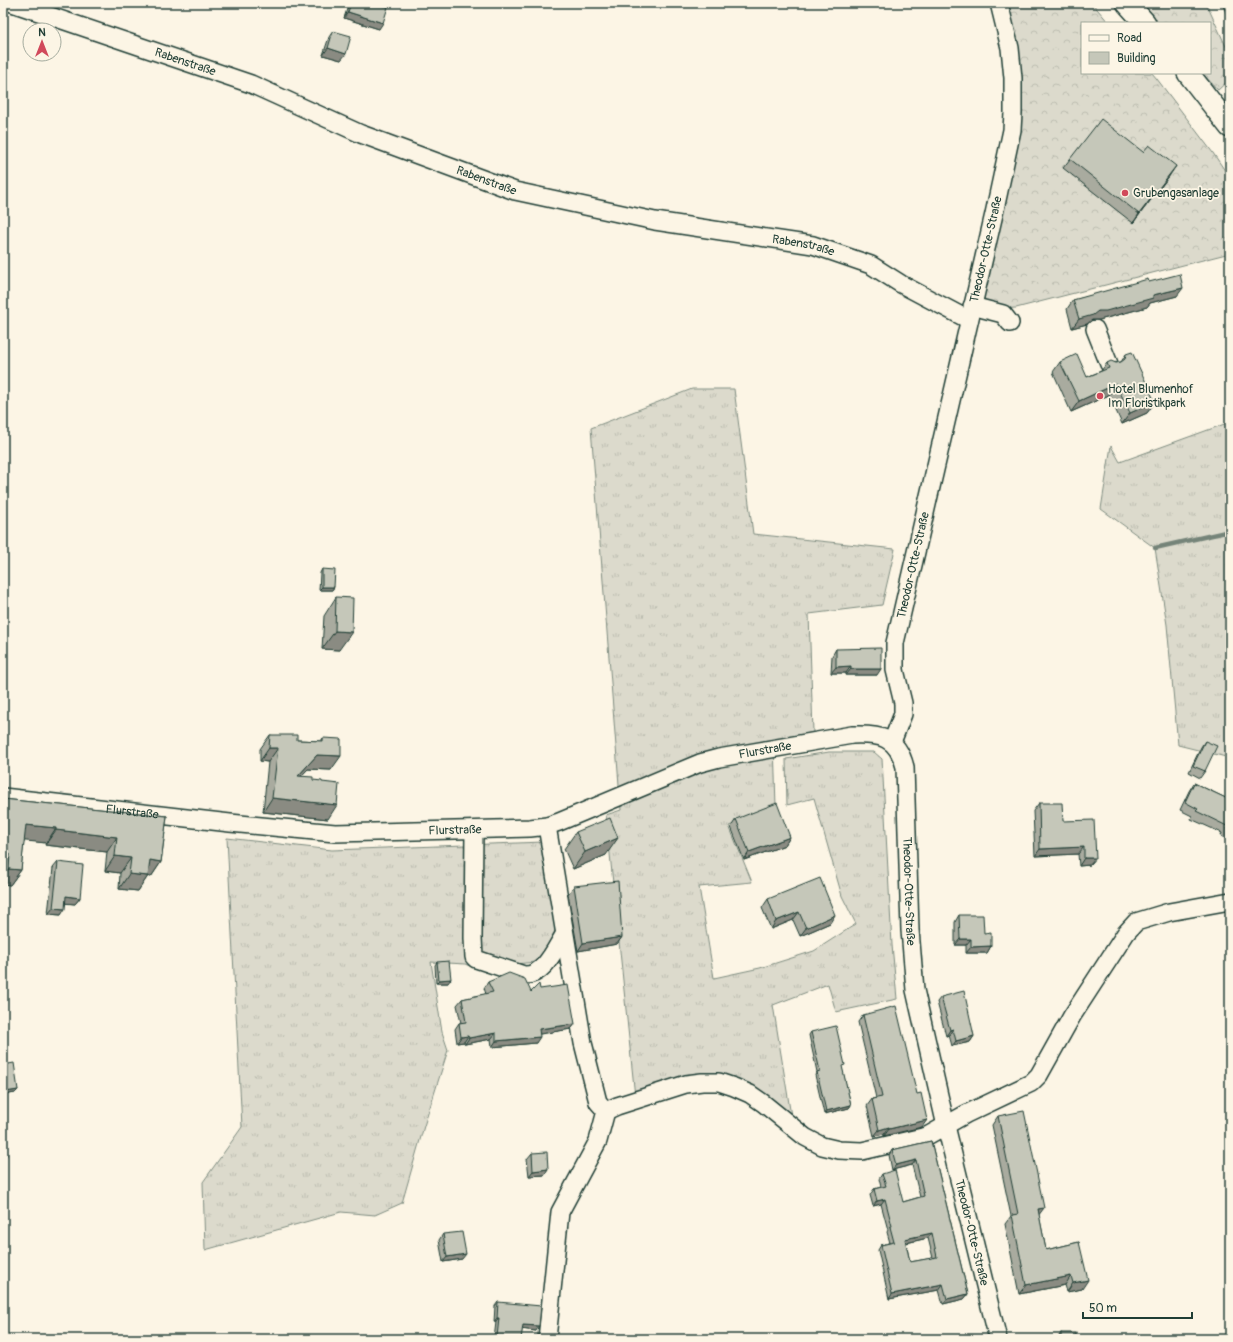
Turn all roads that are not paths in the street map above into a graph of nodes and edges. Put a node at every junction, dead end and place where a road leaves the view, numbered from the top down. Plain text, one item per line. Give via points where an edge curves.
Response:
1 (12, 3) edge
2 (999, 3) edge
3 (1127, 3) edge
4 (1144, 22) edge
5 (1189, 74) edge
6 (1230, 127) edge
7 (971, 313) junction
8 (1010, 323) dead end
9 (1095, 329) dead end
10 (1109, 364) edge
11 (892, 742) junction
12 (3, 797) edge
13 (547, 826) junction
14 (474, 830) junction
15 (1230, 901) edge
16 (564, 935) junction
17 (606, 1111) junction
18 (946, 1126) junction
19 (547, 1339) edge
20 (998, 1339) edge

1 - 7 street, Rabenstraße via 251,84 360,134 515,191 655,222 813,245 871,265 901,284
2 - 7 street, Theodor-Otte-Straße via 1010,48 1013,113 1009,142
3 - 4 main road
5 - 6 main road
7 - 8 street, Rabenstraße via 1003,314
7 - 11 street, Theodor-Otte-Straße via 895,643 894,670 903,704 903,714
9 - 10 street
11 - 13 street, Flurstraße via 870,735 852,735 719,758 700,763
11 - 18 street, Theodor-Otte-Straße via 902,756 905,766 910,930 915,990
12 - 14 street, Flurstraße via 335,833
13 - 14 street, Flurstraße
13 - 16 street
14 - 16 street via 474,957 524,975 532,974 541,969
15 - 18 street via 1169,912 1136,922 1126,933 1072,1016 1039,1075 1031,1083
16 - 17 street via 583,1043 598,1102
17 - 18 street via 686,1084 719,1082 750,1094 805,1137 822,1146 839,1150 862,1151 928,1136
17 - 19 street via 598,1141 560,1212
18 - 20 street, Theodor-Otte-Straße

